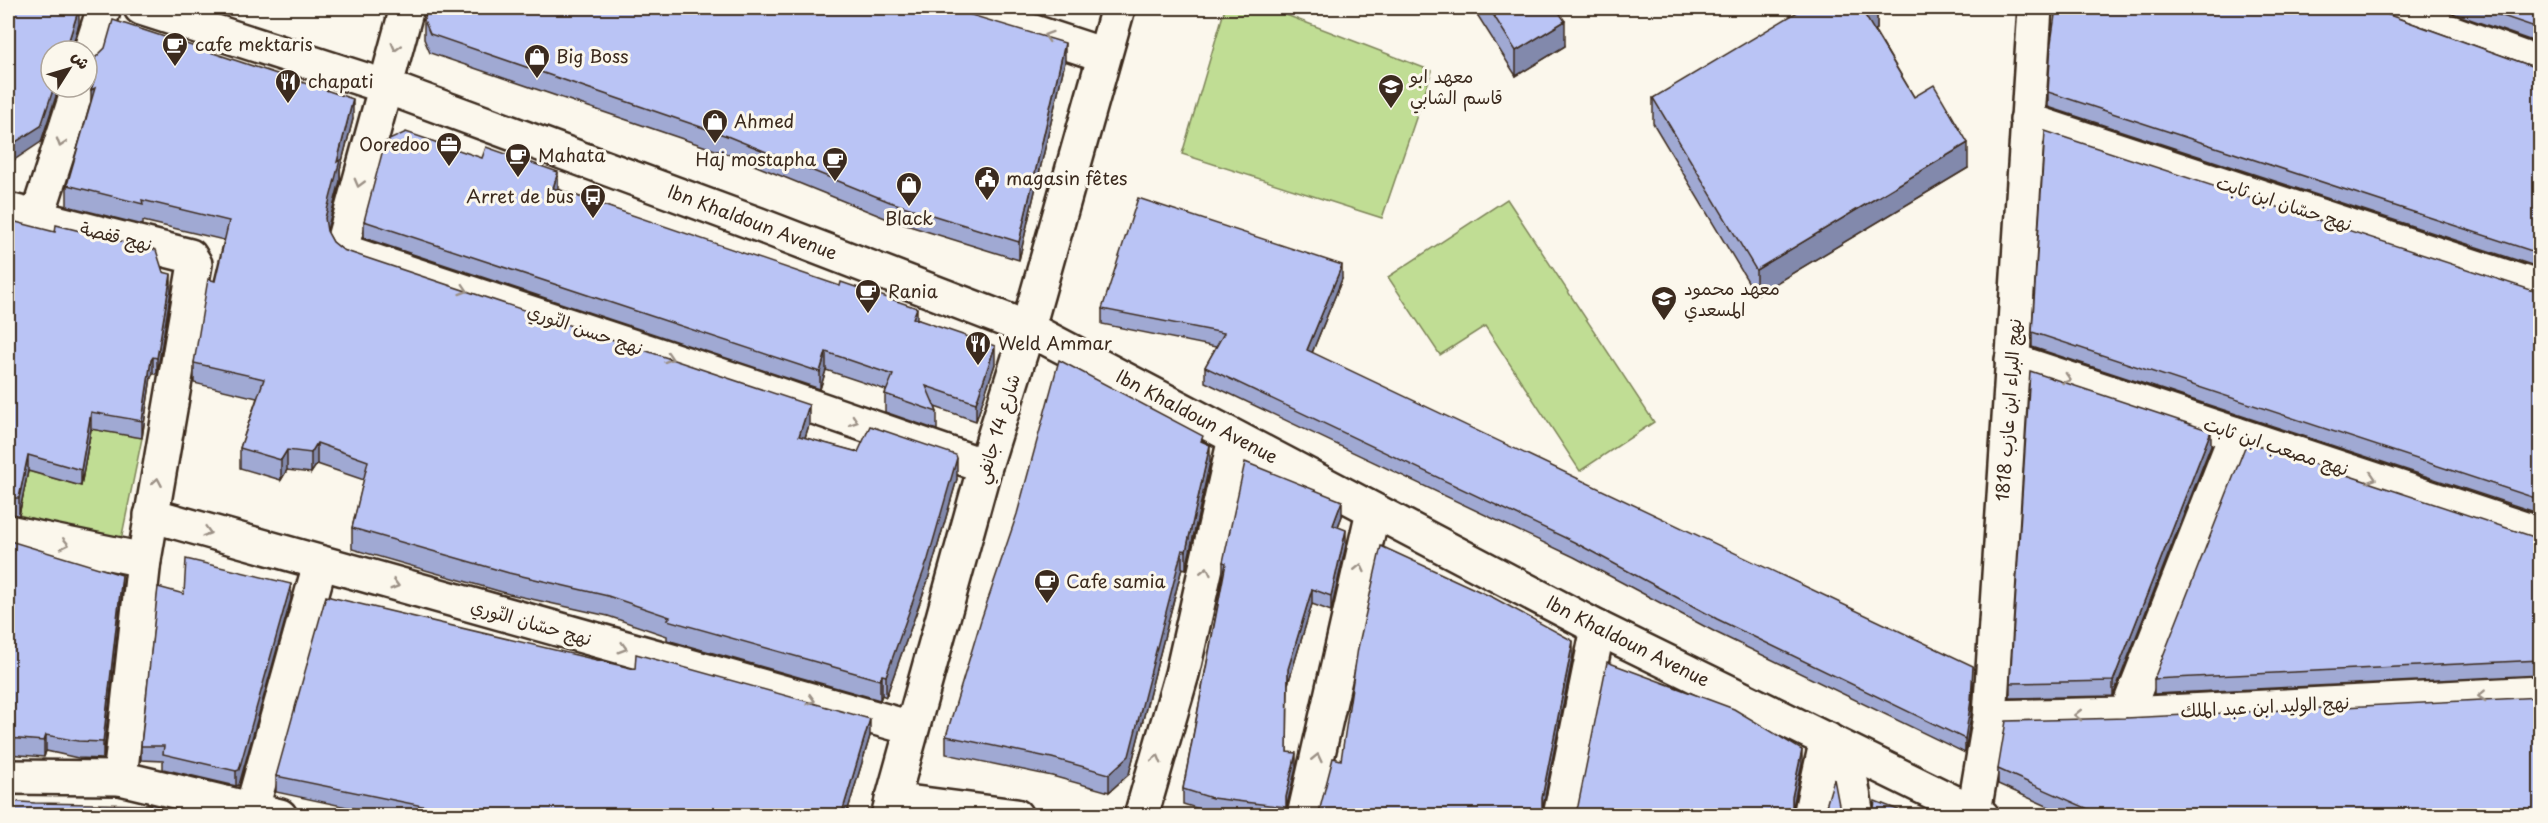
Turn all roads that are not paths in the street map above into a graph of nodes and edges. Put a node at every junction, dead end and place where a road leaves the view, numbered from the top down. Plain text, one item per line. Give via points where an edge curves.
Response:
1 (104, 8) edge
2 (141, 8) edge
3 (407, 8) edge
4 (961, 8) edge
5 (1118, 8) edge
6 (2035, 8) edge
7 (2384, 8) edge
8 (94, 39) edge
9 (1104, 55) junction
10 (2541, 64) edge
11 (384, 86) junction
12 (74, 99) edge
13 (2027, 120) junction
14 (22, 214) edge
15 (2541, 288) edge
16 (1027, 328) junction
17 (2012, 360) junction
18 (2236, 434) junction
19 (1235, 438) junction
20 (986, 466) junction
21 (1373, 511) junction
22 (151, 516) junction
23 (8, 532) edge
24 (2541, 534) edge
25 (144, 560) junction
26 (320, 564) junction
27 (1598, 628) junction
28 (2541, 693) edge
29 (2126, 714) junction
30 (1990, 717) junction
31 (911, 728) junction
32 (1839, 746) junction
33 (8, 777) edge
34 (120, 778) junction
35 (890, 808) edge
36 (266, 812) edge
37 (1978, 814) edge
38 (1016, 816) edge
39 (1141, 816) edge
40 (1304, 816) edge
41 (1560, 816) edge
42 (1810, 816) edge
43 (1857, 816) edge

1 - 8 street
2 - 11 street, Ibn Khaldoun Avenue
3 -> 11 street, نهج حسن النّوري
9 -> 4 street
5 - 9 street, شارع 14 جانفي
6 - 13 street, نهج البراء ابن عازب 1818
7 - 10 street
9 - 16 street, شارع 14 جانفي
11 - 16 street, Ibn Khaldoun Avenue
11 -> 20 street, نهج حسن النّوري via 343,242 349,253
12 -> 14 street
13 - 15 street, نهج حسّان ابن ثابت
13 - 17 street, نهج البراء ابن عازب 1818
22 -> 14 street, نهج قفصة via 195,264 190,256
16 - 19 street, Ibn Khaldoun Avenue
16 - 20 street, شارع 14 جانفي
17 -> 18 street, نهج مصعب ابن ثابت
17 - 30 street, نهج البراء ابن عازب 1818
18 -> 24 street, نهج مصعب ابن ثابت
18 - 29 street
19 - 21 street, Ibn Khaldoun Avenue
39 -> 19 street via 1182,674
20 - 31 street, شارع 14 جانفي
21 - 27 street, Ibn Khaldoun Avenue
40 -> 21 street
22 - 25 street
22 -> 26 street, نهج حسّان النّوري
23 -> 25 street
25 - 34 street
26 -> 31 street, نهج حسّان النّوري
26 - 36 street
27 - 32 street, Ibn Khaldoun Avenue
27 - 41 street
28 -> 29 street, نهج الوليد ابن عبد الملك
29 -> 30 street, نهج الوليد ابن عبد الملك
30 - 37 street, نهج البراء ابن عازب 1818
31 - 35 street, شارع 14 جانفي
32 - 37 street, Ibn Khaldoun Avenue
32 - 42 street
32 - 43 street via 1849,769
33 - 34 street
34 - 36 street
35 - 38 street

